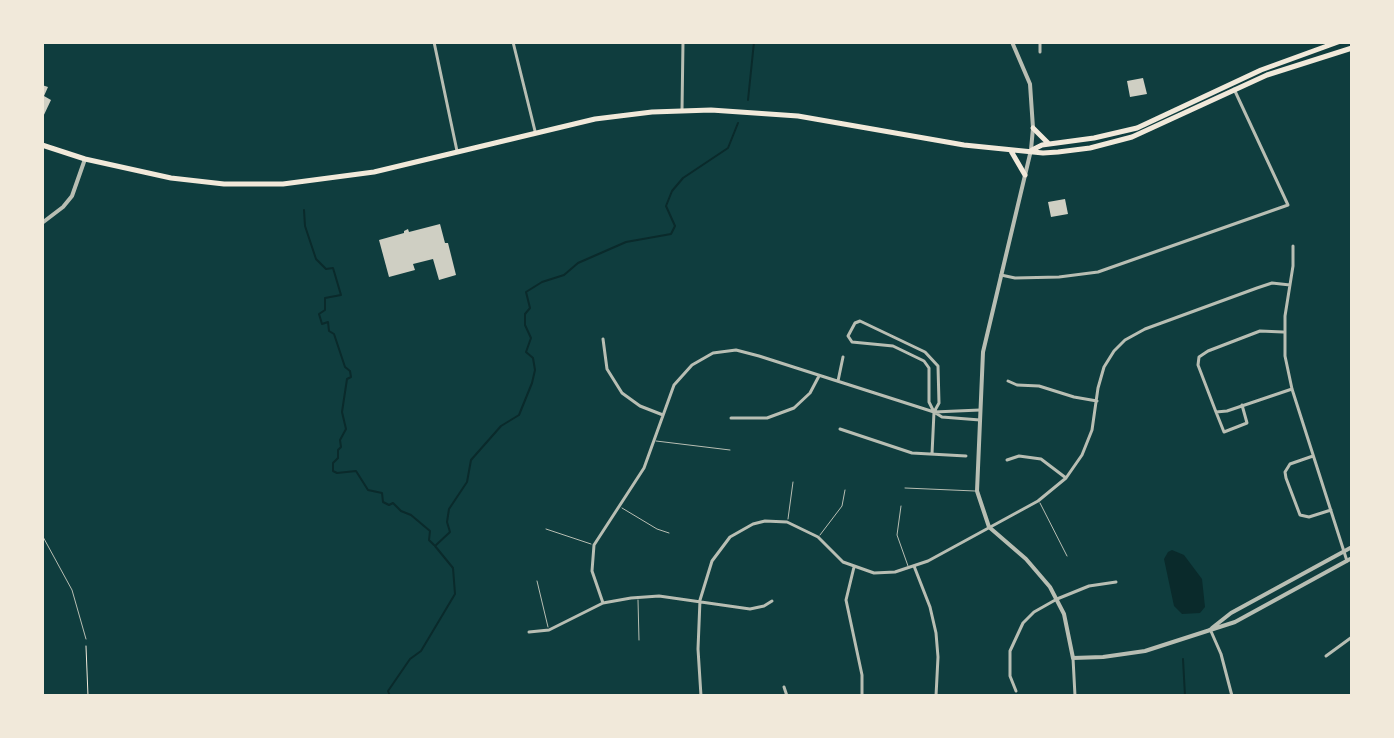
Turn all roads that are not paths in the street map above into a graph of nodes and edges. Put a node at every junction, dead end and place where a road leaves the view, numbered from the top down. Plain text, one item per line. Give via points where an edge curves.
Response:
1 (434, 42) edge
2 (513, 42) edge
3 (683, 42) edge
4 (1012, 42) edge
5 (1040, 42) edge
6 (1338, 42) edge
7 (1319, 45) edge
8 (1352, 48) edge
9 (1040, 52) dead end
10 (1234, 89) junction
11 (682, 110) junction
12 (1033, 128) junction
13 (535, 131) junction
14 (1049, 144) junction
15 (42, 145) edge
16 (1011, 150) junction
17 (1031, 150) junction
18 (457, 151) junction
19 (85, 159) junction
20 (1025, 175) junction
21 (42, 223) edge
22 (1293, 246) dead end
23 (1001, 275) junction
24 (1290, 285) junction
25 (1283, 332) junction
26 (603, 339) dead end
27 (843, 357) dead end
28 (819, 376) junction
29 (838, 381) junction
30 (1008, 381) dead end
31 (1292, 389) junction
32 (1097, 401) junction
33 (1242, 405) junction
34 (980, 410) junction
35 (934, 412) junction
36 (1216, 412) junction
37 (663, 415) junction
38 (731, 418) dead end
39 (980, 420) junction
40 (840, 429) dead end
41 (656, 441) junction
42 (730, 450) dead end
43 (932, 454) junction
44 (1314, 455) junction
45 (966, 456) dead end
46 (1007, 460) dead end
47 (1066, 478) junction
48 (793, 482) dead end
49 (905, 488) dead end
50 (845, 490) dead end
51 (977, 491) junction
52 (1038, 501) junction
53 (901, 506) dead end
54 (619, 507) junction
55 (1331, 510) junction
56 (787, 522) junction
57 (989, 527) junction
58 (546, 529) dead end
59 (669, 533) dead end
60 (42, 535) edge
61 (818, 537) junction
62 (594, 545) junction
63 (1352, 547) edge
64 (1344, 552) junction
65 (1067, 556) dead end
66 (1350, 560) edge
67 (914, 566) junction
68 (854, 567) junction
69 (909, 568) junction
70 (537, 581) dead end
71 (1116, 582) dead end
72 (638, 597) junction
73 (1057, 599) junction
74 (700, 600) junction
75 (772, 601) dead end
76 (603, 603) junction
77 (1210, 629) junction
78 (549, 630) junction
79 (529, 632) dead end
80 (1352, 637) edge
81 (86, 639) road end
82 (639, 640) dead end
83 (1326, 656) dead end
84 (1073, 658) junction
85 (784, 687) dead end
86 (1016, 691) dead end
87 (701, 696) edge
88 (787, 696) edge
89 (862, 696) edge
90 (936, 696) edge
91 (1075, 696) edge
92 (1232, 696) edge

1 - 18 street
2 - 13 street
3 - 11 street
4 - 12 street via 1030,84
5 - 9 street
6 - 7 main road
7 - 14 main road via 1137,128
8 - 10 main road
10 - 17 main road via 1123,140 1067,151
10 - 23 street via 1288,205 1098,272
11 - 13 main road
11 - 16 main road via 788,115
12 - 14 main road
12 - 17 street
13 - 18 main road
14 - 17 main road
15 - 19 main road
16 - 17 main road
16 - 20 main road
17 - 20 street
18 - 19 main road via 346,177 262,185 180,179
19 - 21 street via 72,196
20 - 23 street
22 - 24 street
23 - 34 street via 983,352
24 - 25 street
24 - 32 street via 1272,283 1132,336 1104,367
25 - 31 street
25 - 36 street via 1260,331 1202,354 1198,365
26 - 37 street via 607,369 622,393
27 - 29 street
28 - 29 street
28 - 37 street via 736,350 713,352 680,376
28 - 38 street via 794,408 767,418
29 - 35 street
30 - 32 street
31 - 33 street
31 - 44 street
32 - 47 street via 1088,441
33 - 36 street
33 - 36 street via 1247,423 1224,432
34 - 35 street
34 - 39 street
35 - 35 street via 939,370 932,357 855,323 848,336 852,342 893,346 924,361
35 - 39 street
35 - 43 street
37 - 41 street
39 - 51 street
40 - 43 street via 912,453
41 - 42 lane
41 - 54 street
43 - 45 street
44 - 55 street
44 - 55 street via 1290,464 1286,478 1302,516
46 - 47 street via 1041,459
47 - 52 street
48 - 56 lane
49 - 51 lane
50 - 61 lane via 842,506
51 - 57 street
52 - 57 street
52 - 65 lane
53 - 69 lane via 897,535
54 - 59 lane
54 - 62 street
55 - 64 street
56 - 61 street
56 - 74 street via 753,524 730,537 712,561
57 - 67 street
57 - 73 street via 1040,574
58 - 62 lane
60 - 81 lane via 72,590
61 - 68 street
62 - 76 street via 592,571
63 - 64 street
64 - 66 street
64 - 77 street
66 - 77 street via 1235,622
67 - 69 street
67 - 90 street via 936,633
68 - 69 street via 879,574
68 - 89 street via 846,600
70 - 78 lane
71 - 73 street
72 - 74 street
72 - 76 street
72 - 82 lane
73 - 84 street
73 - 86 street via 1028,617 1013,640 1010,676
74 - 75 street via 750,609
74 - 87 street
76 - 78 street
77 - 84 street via 1145,651
77 - 92 street
78 - 79 street
80 - 83 street
84 - 91 street
85 - 88 street

